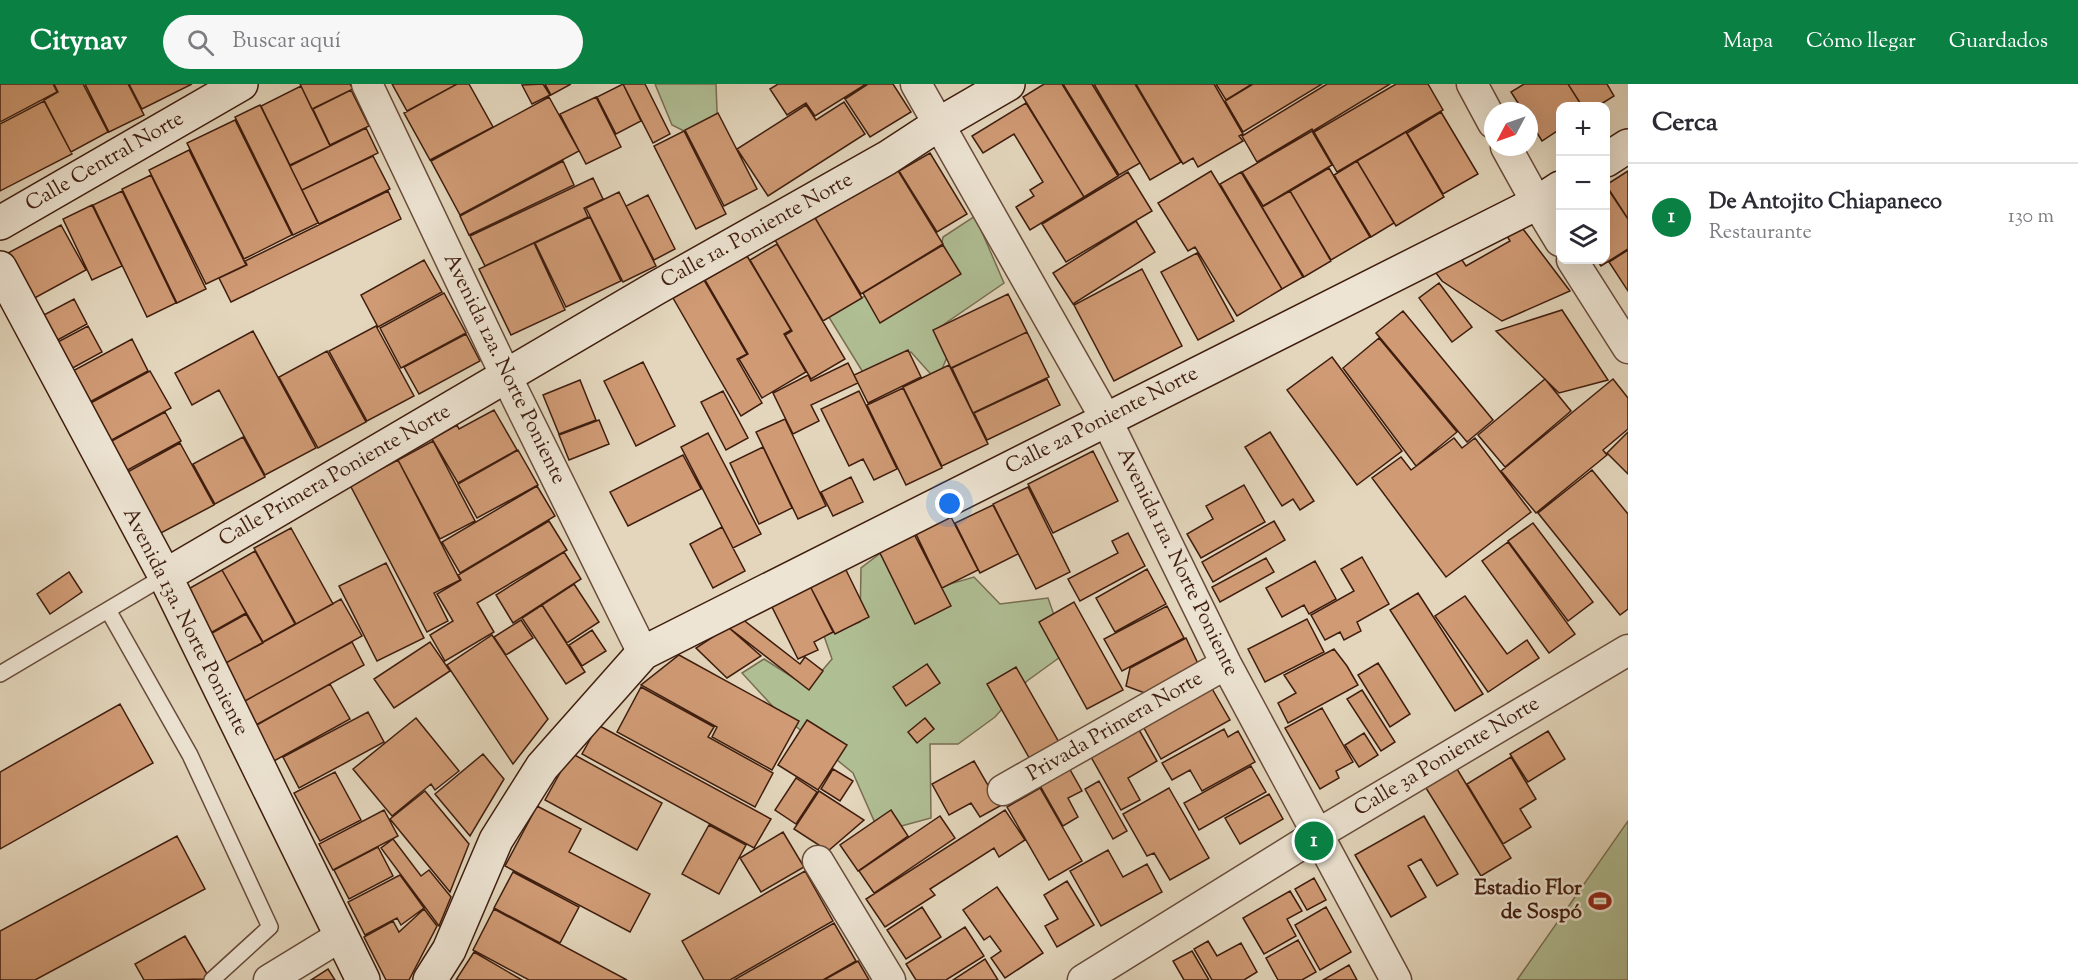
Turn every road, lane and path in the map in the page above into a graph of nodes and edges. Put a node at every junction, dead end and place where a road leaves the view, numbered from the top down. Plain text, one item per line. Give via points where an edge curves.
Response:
1 (241, 84) edge
2 (367, 84) edge
3 (916, 84) edge
4 (1008, 84) edge
5 (1472, 84) edge
6 (1484, 106) edge
7 (939, 124) junction
8 (1628, 146) edge
9 (1514, 156) edge
10 (1610, 157) edge
11 (1549, 195) edge
12 (0, 222) edge
13 (1556, 224) edge
14 (1575, 264) edge
15 (0, 268) edge
16 (1628, 348) edge
17 (506, 376) junction
18 (1106, 419) junction
19 (165, 576) junction
20 (108, 610) junction
21 (1628, 651) edge
22 (643, 653) junction
23 (1226, 664) junction
24 (0, 674) edge
25 (1004, 790) dead end
26 (1317, 834) junction
27 (818, 861) dead end
28 (341, 936) junction
29 (212, 980) edge
30 (269, 980) edge
31 (363, 980) edge
32 (430, 980) edge
33 (890, 980) edge
34 (1083, 980) edge
35 (1396, 980) edge

1 - 12 street, Calle Central Norte
2 - 17 street, Avenida 12a. Norte Poniente
3 - 7 street, Avenida 11a. Norte Poniente
4 - 7 street, Calle 1a. Poniente Norte
5 - 6 street
7 - 17 street, Calle 1a. Poniente Norte via 887,158
7 - 18 street, Avenida 11a. Norte Poniente
8 - 10 street
9 - 11 street
11 - 13 street
11 - 18 street, Calle 2a Poniente Norte
14 - 16 street
15 - 19 street, Avenida 13a. Norte Poniente
17 - 19 street, Calle Primera Poniente Norte
17 - 22 street, Avenida 12a. Norte Poniente
18 - 22 street, Calle 2a Poniente Norte
18 - 23 street, Avenida 11a. Norte Poniente
19 - 20 lane
19 - 28 street, Avenida 13a. Norte Poniente
20 - 24 lane
20 - 29 lane via 190,755 270,927
21 - 26 street, Calle 3a Poniente Norte
22 - 32 street via 542,768 496,840 449,950
23 - 25 street, Privada Primera Norte
23 - 26 street, Avenida 11a. Norte Poniente
26 - 34 street, Calle 3a Poniente Norte
26 - 35 street, Avenida 11a. Norte Poniente
27 - 33 street
28 - 30 street
28 - 31 street, Avenida 13a. Norte Poniente

